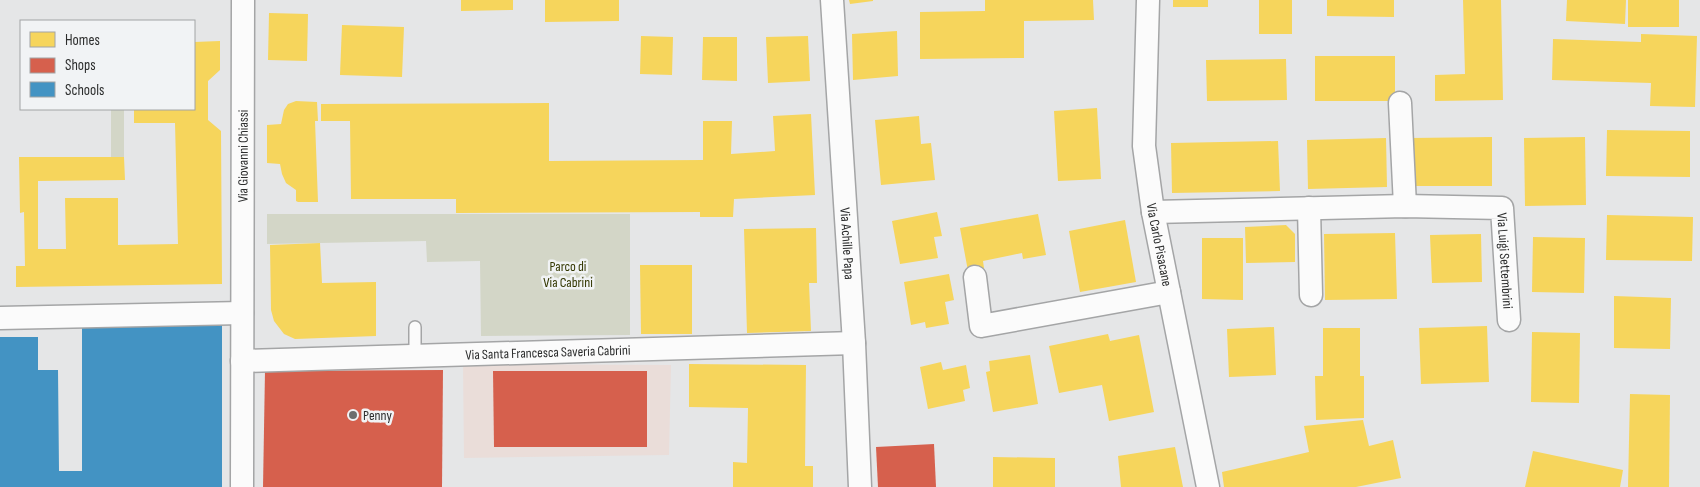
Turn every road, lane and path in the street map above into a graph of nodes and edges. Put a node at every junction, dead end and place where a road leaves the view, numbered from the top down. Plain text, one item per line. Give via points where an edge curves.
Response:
1 (243, 0) edge
2 (832, 0) edge
3 (1148, 0) edge
4 (1400, 103) dead end
5 (1405, 206) junction
6 (1309, 208) junction
7 (1153, 212) junction
8 (975, 277) dead end
9 (1169, 292) junction
10 (1310, 295) dead end
11 (242, 313) junction
12 (0, 318) edge
13 (1509, 320) dead end
14 (415, 327) dead end
15 (854, 343) junction
16 (415, 356) junction
17 (242, 361) junction
18 (242, 487) edge
19 (860, 487) edge
20 (1208, 487) edge

1 - 11 street, Via Giovanni Chiassi
2 - 15 street, Via Achille Papa
3 - 7 street, Via Carlo Pisacane via 1144,146
4 - 5 street
5 - 6 street, Via Luigi Settembrini
5 - 13 street, Via Luigi Settembrini via 1502,208
6 - 7 street, Via Luigi Settembrini
6 - 10 street
7 - 9 street, Via Carlo Pisacane
8 - 9 street via 981,326
9 - 20 street, Via Carlo Pisacane
11 - 12 street
11 - 17 street, Via Giovanni Chiassi
14 - 16 lane
15 - 16 street, Via Santa Francesca Saveria Cabrini
15 - 19 street, Via Achille Papa
16 - 17 street, Via Santa Francesca Saveria Cabrini
17 - 18 street, Via Giovanni Chiassi

